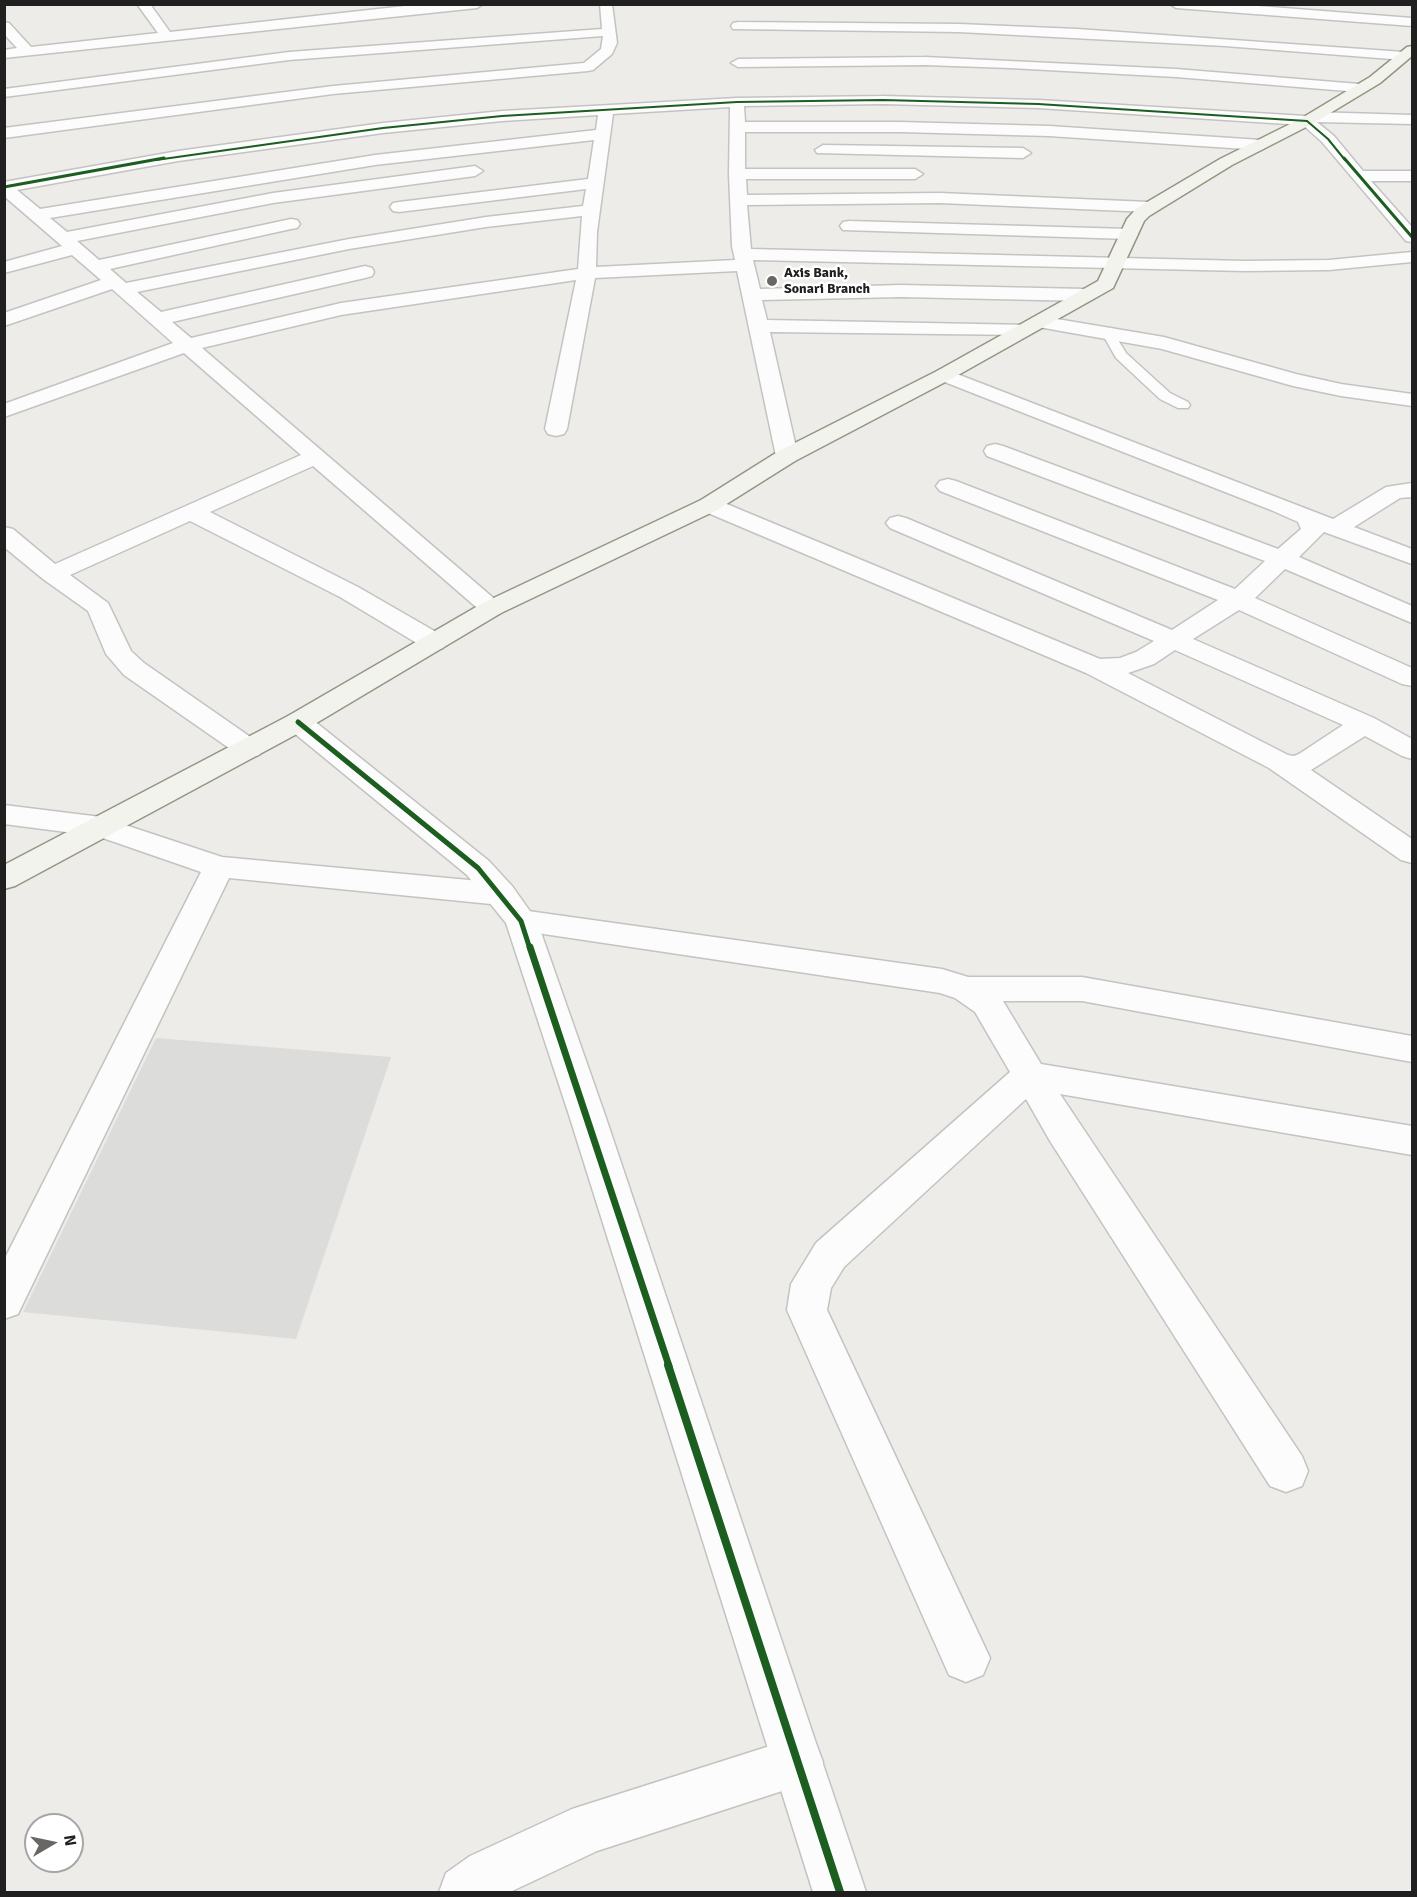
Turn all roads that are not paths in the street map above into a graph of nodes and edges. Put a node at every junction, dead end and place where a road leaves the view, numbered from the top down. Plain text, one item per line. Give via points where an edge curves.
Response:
1 (143, 4) edge
2 (292, 4) edge
3 (477, 4) edge
4 (606, 4) edge
5 (1176, 4) edge
6 (358, 9) edge
7 (869, 10) dead end
8 (1323, 10) edge
9 (1015, 14) dead end
10 (304, 21) junction
11 (1413, 22) edge
12 (869, 27) junction
13 (7, 31) edge
14 (1015, 31) junction
15 (609, 32) junction
16 (166, 35) junction
17 (420, 45) junction
18 (27, 51) junction
19 (738, 51) junction
20 (326, 53) junction
21 (1409, 53) edge
22 (4, 54) edge
23 (1036, 65) junction
24 (447, 80) junction
25 (275, 83) dead end
26 (1359, 88) junction
27 (4, 93) edge
28 (1038, 93) junction
29 (287, 95) junction
30 (226, 102) junction
31 (737, 102) junction
32 (606, 109) junction
33 (1310, 119) junction
34 (1413, 119) edge
35 (737, 127) junction
36 (4, 133) edge
37 (603, 134) junction
38 (266, 144) junction
39 (1261, 145) junction
40 (807, 150) dead end
41 (1042, 154) dead end
42 (1192, 160) dead end
43 (1226, 162) junction
44 (497, 169) dead end
45 (737, 174) junction
46 (915, 174) dead end
47 (1413, 176) edge
48 (1363, 182) junction
49 (596, 183) junction
50 (4, 187) edge
51 (1413, 187) edge
52 (739, 200) junction
53 (399, 207) dead end
54 (1149, 207) junction
55 (22, 209) edge
56 (592, 210) junction
57 (291, 224) dead end
58 (849, 226) dead end
59 (1130, 234) junction
60 (1413, 237) edge
61 (69, 243) junction
62 (1413, 257) edge
63 (744, 260) junction
64 (1116, 264) junction
65 (96, 266) junction
66 (4, 268) edge
67 (364, 272) dead end
68 (587, 273) junction
69 (119, 286) junction
70 (752, 295) junction
71 (1086, 295) junction
72 (158, 319) junction
73 (4, 320) edge
74 (1032, 325) junction
75 (759, 326) junction
76 (1108, 333) junction
77 (188, 345) junction
78 (944, 375) junction
79 (1413, 400) edge
80 (1183, 405) dead end
81 (4, 411) edge
82 (556, 429) dead end
83 (995, 451) dead end
84 (316, 456) junction
85 (787, 456) junction
86 (948, 486) dead end
87 (1413, 490) edge
88 (710, 505) junction
89 (191, 512) junction
90 (1308, 518) junction
91 (898, 524) dead end
92 (1336, 528) junction
93 (4, 534) edge
94 (1413, 557) edge
95 (1282, 559) junction
96 (52, 574) junction
97 (1238, 598) junction
98 (492, 608) junction
99 (1413, 615) edge
100 (1174, 640) junction
101 (434, 642) junction
102 (1096, 667) junction
103 (1413, 678) edge
104 (298, 722) junction
105 (1364, 724) junction
106 (249, 749) junction
107 (1413, 750) edge
108 (1279, 762) junction
109 (4, 814) edge
110 (101, 827) junction
111 (1413, 853) edge
112 (219, 867) junction
113 (4, 879) edge
114 (511, 908) junction
115 (968, 989) junction
116 (1413, 1050) edge
117 (1029, 1075) junction
118 (1413, 1140) edge
119 (8, 1288) edge
120 (1287, 1471) dead end
121 (966, 1658) dead end
122 (798, 1762) junction
123 (465, 1893) edge
124 (840, 1893) edge

1 - 16 street
2 - 10 street
3 - 6 street
4 - 15 street
5 - 8 street
6 - 10 street
7 - 12 street
8 - 11 street
9 - 14 street
10 - 16 street
10 - 20 street
12 - 14 street
12 - 19 street via 739,19
13 - 18 street
14 - 21 street
15 - 17 street
15 - 24 street via 607,51 588,67 482,82
16 - 18 street
17 - 20 street
17 - 24 street
18 - 22 street
19 - 23 street
19 - 31 street
20 - 27 street
21 - 26 main road
23 - 26 street
23 - 28 street
24 - 29 street
25 - 29 street
26 - 33 main road
28 - 31 street
28 - 33 street
29 - 30 street
30 - 36 street
30 - 38 street
31 - 32 street
31 - 35 street
32 - 37 street
32 - 38 street via 500,111
33 - 34 street
33 - 39 main road
33 - 48 street
35 - 39 street via 1038,131
35 - 45 street via 743,149
37 - 49 street via 594,158
37 - 55 street via 375,160
38 - 50 street
39 - 43 main road
40 - 41 street
42 - 43 street
43 - 54 main road
44 - 61 street via 273,198
45 - 46 street
45 - 52 street
47 - 48 street
48 - 51 street
48 - 60 street
49 - 53 street
49 - 56 street
50 - 55 street
52 - 54 street via 940,198
52 - 63 street
54 - 59 main road via 1136,219
55 - 61 street
56 - 68 street
56 - 69 street via 349,244
57 - 65 street
58 - 59 street
59 - 64 main road
61 - 65 street
61 - 66 street
62 - 64 street via 1329,265
63 - 64 street via 1011,259
63 - 68 street
63 - 70 street
64 - 71 main road via 1106,284
65 - 69 street
67 - 72 street
68 - 77 street via 341,309
68 - 82 street
69 - 72 street
69 - 73 street
70 - 71 street via 901,291
70 - 75 street
71 - 74 main road
72 - 77 street
74 - 75 street
74 - 76 street
74 - 78 main road
75 - 85 street
76 - 79 street via 1199,351 1312,384
76 - 80 lane via 1121,355 1165,396
77 - 81 street
77 - 84 street
78 - 85 main road
78 - 90 street
83 - 95 street
84 - 89 street
84 - 98 street
85 - 88 main road
86 - 97 street
87 - 92 street via 1394,492
88 - 98 main road
88 - 102 street
89 - 96 street
89 - 101 street via 349,592
90 - 92 street
90 - 95 street via 1314,530
91 - 100 street
92 - 94 street
93 - 96 street
95 - 97 street
95 - 99 street
96 - 106 street via 99,608 119,654 134,669
97 - 100 street
97 - 103 street
98 - 101 main road
100 - 102 street via 1124,666
100 - 105 street
101 - 104 main road
102 - 108 street
104 - 106 main road
104 - 114 street via 478,868
105 - 107 street
105 - 108 street via 1297,766
106 - 110 main road
108 - 111 street
109 - 110 street
110 - 112 street
110 - 113 main road
112 - 114 street
112 - 119 street
114 - 115 street via 681,942 930,979
114 - 122 street via 587,1115
115 - 116 street via 1082,989
115 - 117 street via 987,1004
117 - 118 street
117 - 120 street
117 - 121 street via 830,1255 811,1284 807,1310
122 - 123 street via 590,1827 489,1875
122 - 124 street

